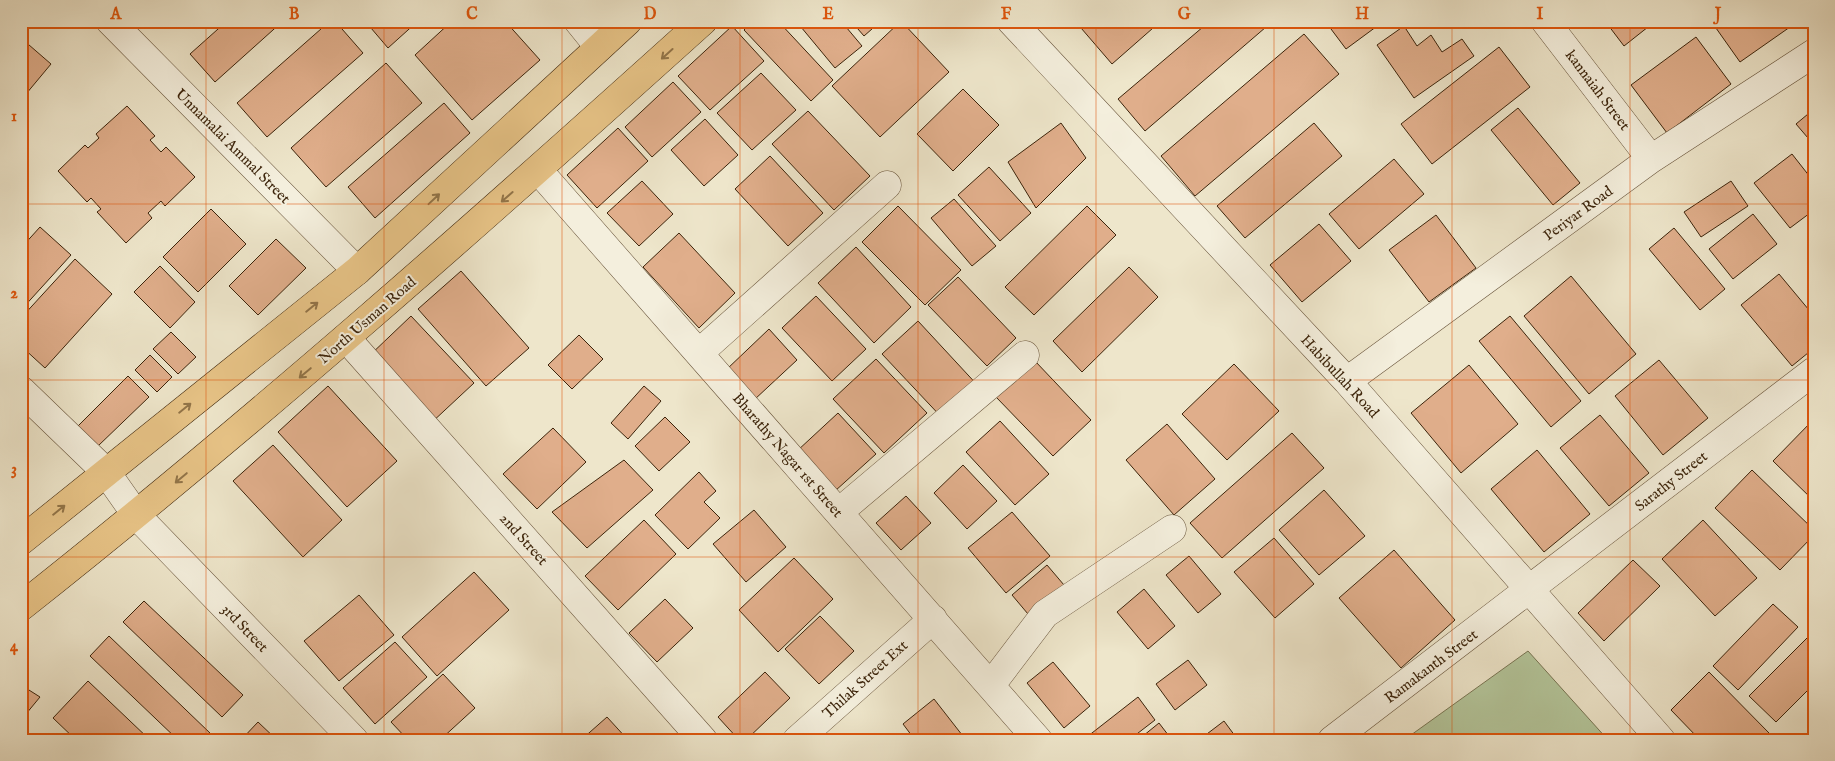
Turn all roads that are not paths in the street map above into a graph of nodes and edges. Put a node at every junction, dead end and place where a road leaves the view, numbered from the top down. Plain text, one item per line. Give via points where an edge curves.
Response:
1 (110, 21) edge
2 (578, 21) edge
3 (628, 21) edge
4 (703, 21) edge
5 (1011, 21) edge
6 (1545, 21) edge
7 (599, 47) junction
8 (1814, 53) edge
9 (1651, 159) junction
10 (538, 170) junction
11 (887, 184) dead end
12 (357, 271) junction
13 (346, 338) junction
14 (699, 353) junction
15 (1024, 356) dead end
16 (1814, 371) edge
17 (1347, 381) junction
18 (21, 390) edge
19 (106, 472) junction
20 (839, 512) junction
21 (137, 516) junction
22 (1172, 529) dead end
23 (21, 541) edge
24 (1529, 591) junction
25 (21, 607) edge
26 (933, 619) junction
27 (990, 685) junction
28 (354, 740) edge
29 (703, 740) edge
30 (797, 740) edge
31 (1038, 740) edge
32 (1332, 740) edge
33 (1661, 740) edge

1 - 12 street, Unnamalai Ammal Street
2 - 7 street
3 - 7 main road
4 -> 10 main road, North Usman Road
5 - 17 street, Habibullah Road
6 - 9 street, kannaiah Street
12 -> 7 main road
8 - 9 street, Periyar Road
9 - 17 street, Periyar Road
10 -> 13 main road, North Usman Road
10 - 14 street, Bharathy Nagar 1st Street
11 - 14 street
19 -> 12 main road
13 -> 21 main road, North Usman Road
13 - 29 street, 2nd Street
14 - 20 street, Bharathy Nagar 1st Street
15 - 20 street
16 - 24 street, Sarathy Street
17 - 24 street, Habibullah Road
18 - 19 street, 3rd Street
19 - 21 street, 3rd Street
23 -> 19 main road
20 - 26 street, Bharathy Nagar 1st Street
21 - 25 main road, North Usman Road
21 - 28 street, 3rd Street
22 - 27 street via 1045,614
24 - 32 street, Ramakanth Street
24 - 33 street, Habibullah Road
26 - 27 street, Bharathy Nagar 1st Street
26 - 30 street, Thilak Street Ext
27 - 31 street, Bharathy Nagar 1st Street

